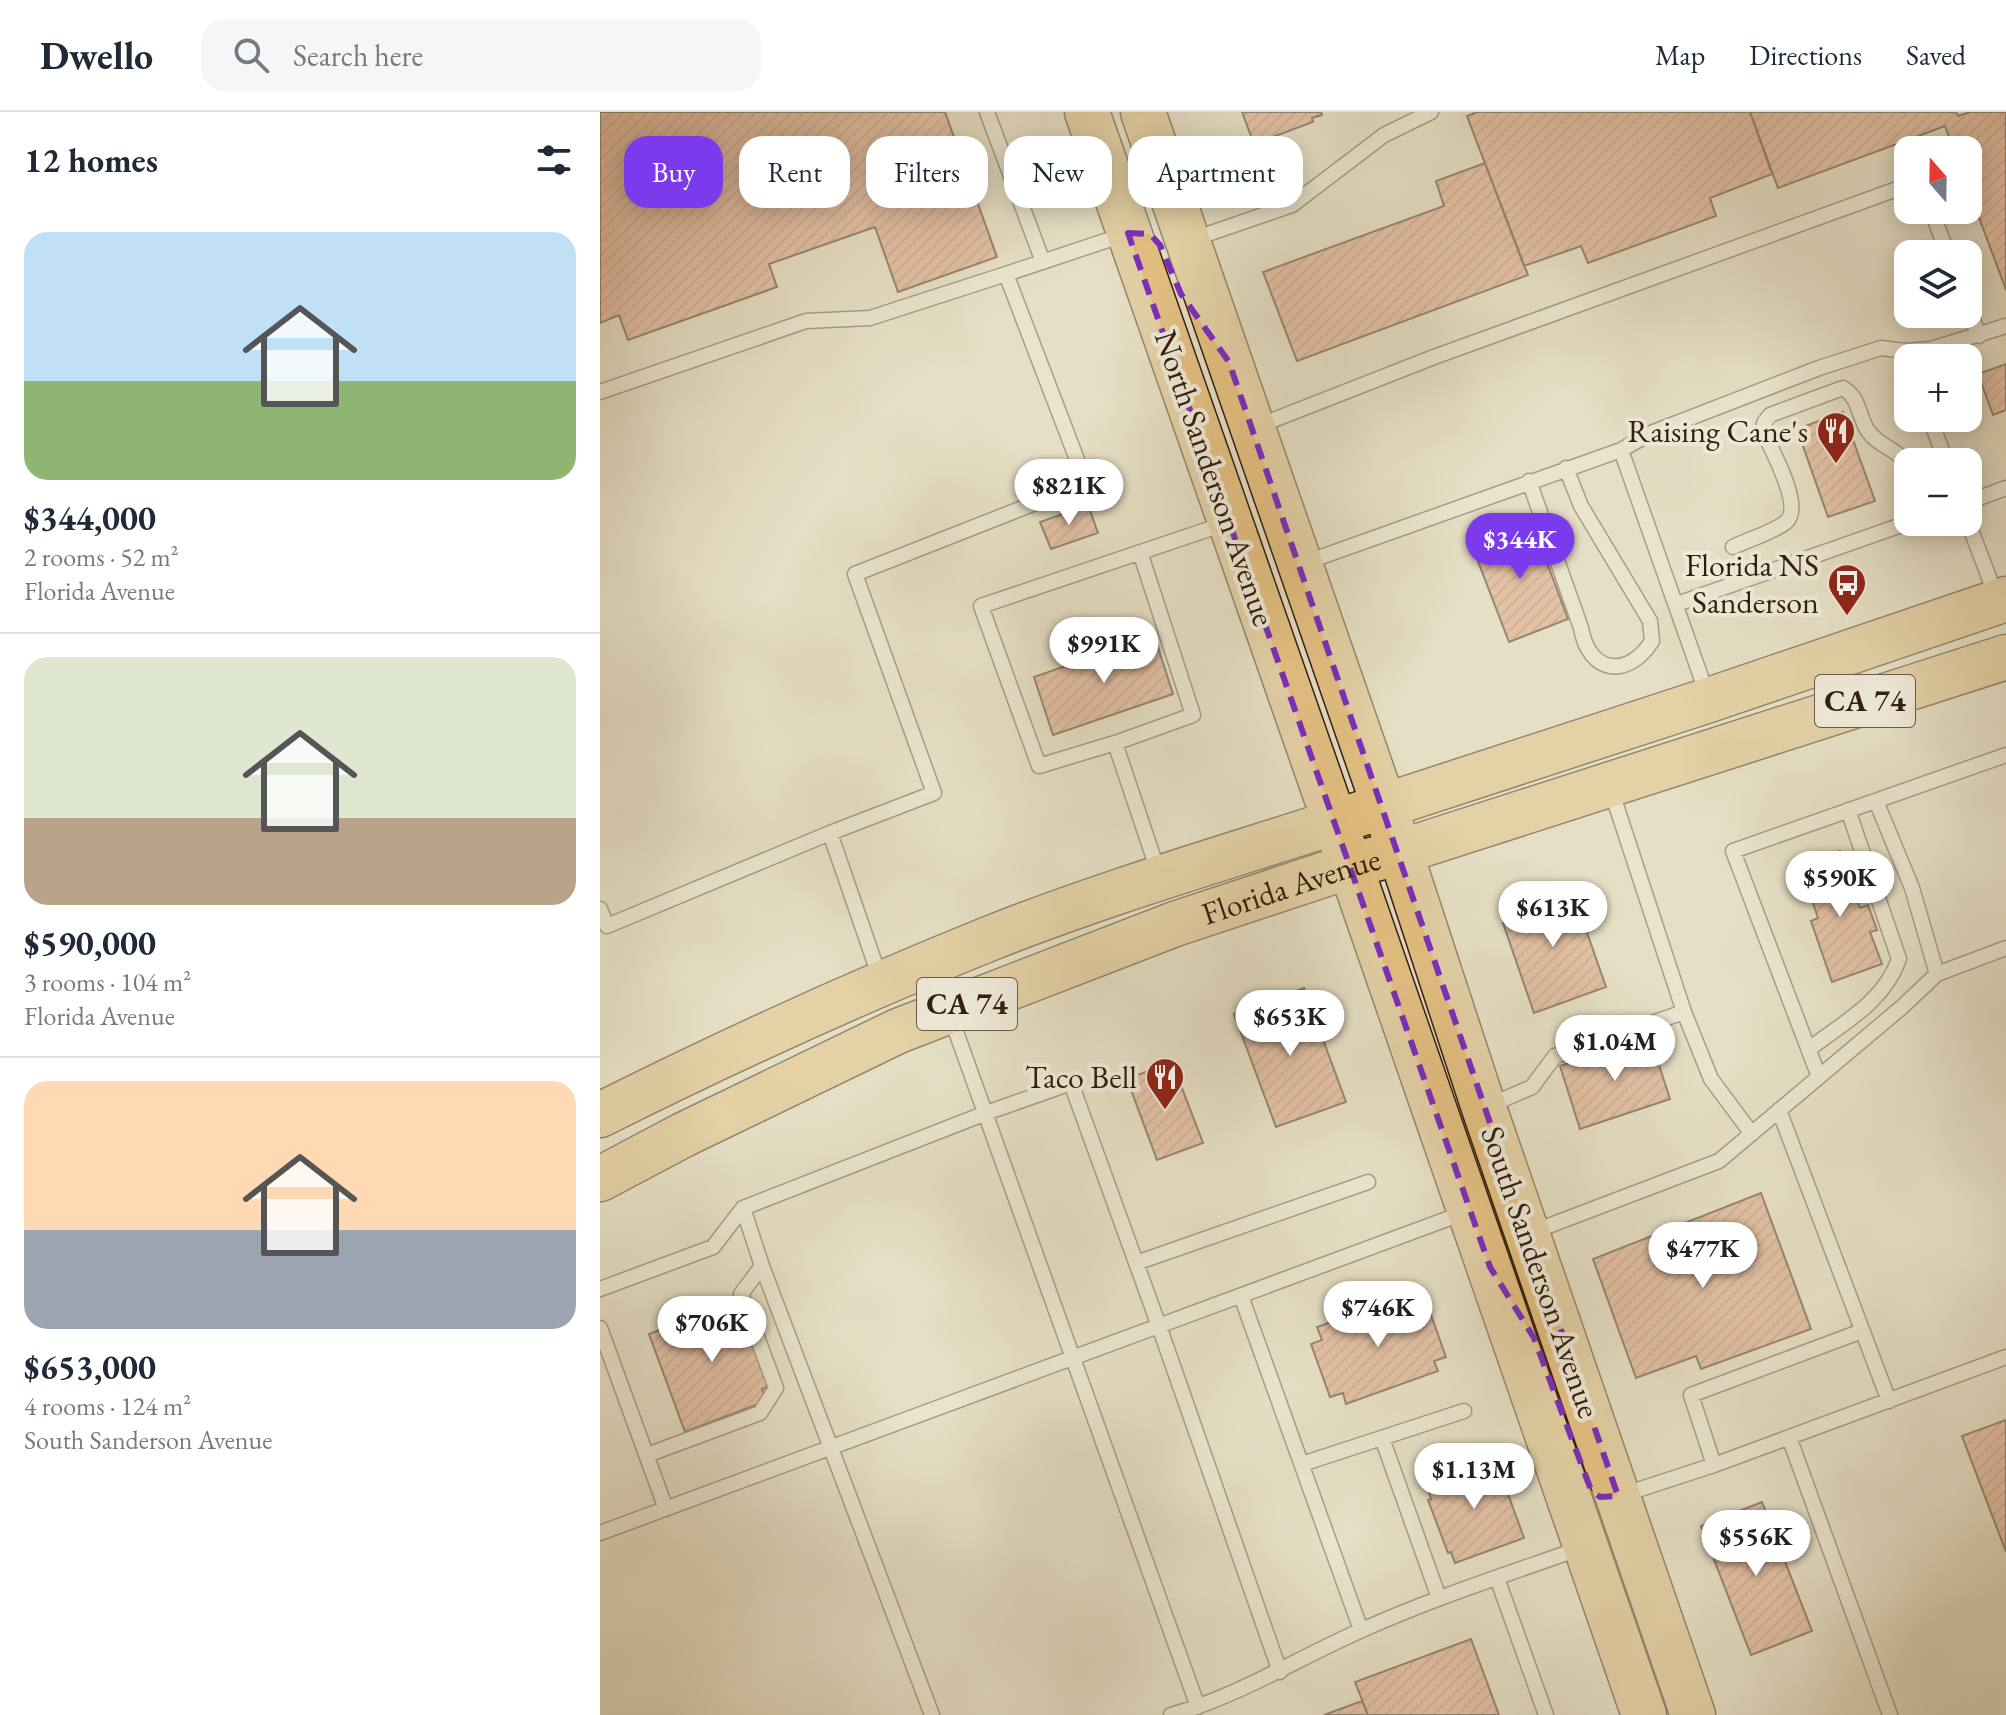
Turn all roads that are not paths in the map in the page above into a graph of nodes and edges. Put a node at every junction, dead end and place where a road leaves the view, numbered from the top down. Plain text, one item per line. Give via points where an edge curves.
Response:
1 (987, 112) edge
2 (1087, 112) edge
3 (1143, 112) edge
4 (1431, 112) edge
5 (1894, 190) edge
6 (1184, 231) junction
7 (1128, 233) junction
8 (1043, 262) junction
9 (1006, 274) junction
10 (1145, 278) junction
11 (2006, 326) edge
12 (1976, 328) edge
13 (1979, 336) junction
14 (1949, 344) edge
15 (1894, 352) edge
16 (1229, 362) junction
17 (600, 392) edge
18 (1254, 428) junction
19 (1894, 449) edge
20 (1621, 450) junction
21 (1566, 468) junction
22 (1529, 481) junction
23 (2006, 488) edge
24 (1982, 497) edge
25 (1230, 521) junction
26 (1894, 528) edge
27 (1974, 536) edge
28 (1733, 547) dead end
29 (1140, 552) junction
30 (1300, 565) junction
31 (2002, 600) edge
32 (1677, 604) junction
33 (2006, 657) edge
34 (1709, 700) junction
35 (1115, 743) junction
36 (2006, 755) edge
37 (1610, 785) junction
38 (1876, 801) junction
39 (1848, 810) junction
40 (1392, 829) junction
41 (830, 833) junction
42 (1343, 844) junction
43 (1161, 879) junction
44 (600, 909) edge
45 (2006, 948) edge
46 (1937, 974) junction
47 (883, 985) junction
48 (949, 1011) junction
49 (1684, 1012) junction
50 (1809, 1049) junction
51 (1819, 1077) junction
52 (1484, 1108) junction
53 (1779, 1110) junction
54 (986, 1113) junction
55 (600, 1115) edge
56 (1752, 1134) junction
57 (600, 1179) edge
58 (1368, 1182) dead end
59 (743, 1208) junction
60 (1470, 1210) junction
61 (1527, 1234) junction
62 (1136, 1263) junction
63 (762, 1266) junction
64 (1490, 1267) junction
65 (600, 1289) edge
66 (1241, 1296) junction
67 (1159, 1326) junction
68 (600, 1328) edge
69 (1862, 1331) junction
70 (2006, 1357) edge
71 (1075, 1358) junction
72 (1889, 1401) junction
73 (1464, 1411) dead end
74 (1789, 1437) junction
75 (1382, 1438) junction
76 (831, 1448) junction
77 (647, 1455) junction
78 (1302, 1464) junction
79 (1714, 1465) junction
80 (1618, 1496) junction
81 (666, 1509) junction
82 (600, 1533) edge
83 (1586, 1547) junction
84 (1497, 1578) junction
85 (1439, 1598) junction
86 (1361, 1630) junction
87 (1280, 1672) junction
88 (1198, 1707) junction
89 (932, 1715) edge
90 (1171, 1715) edge
91 (1546, 1715) edge
92 (1644, 1715) edge
93 (1671, 1715) edge
94 (1693, 1715) edge
95 (1890, 1715) edge

1 - 8 lane
2 - 7 main road, North Sanderson Avenue
3 - 6 main road, North Sanderson Avenue
4 - 6 lane via 1384,135 1292,205 1205,235
5 - 18 lane
6 - 16 main road, North Sanderson Avenue
7 - 8 lane
7 - 10 main road, North Sanderson Avenue
7 - 16 main road via 1150,234 1160,245 1181,294
8 - 9 lane
9 - 17 lane via 870,318 806,321
9 - 41 lane via 1086,483 855,574 934,793
10 - 18 main road via 1197,363 1223,426 1230,433
10 - 25 main road, North Sanderson Avenue
11 - 13 lane
12 - 13 lane
13 - 14 lane
15 - 20 lane via 1881,348 1819,368 1651,433
16 - 18 main road, North Sanderson Avenue
18 - 30 main road, North Sanderson Avenue
19 - 28 lane via 1869,432 1853,394 1843,388 1770,415 1764,433 1793,512 1786,521
20 - 21 lane
20 - 32 lane
21 - 22 lane
21 - 22 lane via 1581,506 1650,621 1652,641 1625,666 1599,662 1583,642
22 - 30 lane
23 - 24 lane
25 - 29 lane
25 - 42 main road, North Sanderson Avenue
26 - 32 lane
27 - 31 lane
29 - 35 lane via 1193,715
29 - 35 lane via 981,606 1039,766
30 - 40 main road, North Sanderson Avenue
31 - 34 main road, Florida Avenue
32 - 34 lane
33 - 37 main road, Florida Avenue / CA 74
34 - 40 main road, Florida Avenue
35 - 43 lane
36 - 38 lane
37 - 40 main road, Florida Avenue / CA 74
37 - 49 lane
38 - 39 lane
38 - 46 lane via 1912,888
39 - 50 lane via 1899,959 1876,998
39 - 50 lane via 1733,851
40 - 42 main road, Florida Avenue
40 - 52 main road, South Sanderson Avenue
41 - 44 lane via 607,926
41 - 47 lane
42 - 43 main road, Florida Avenue
42 - 48 main road, Florida Avenue / CA 74 via 1175,924
42 - 60 main road, South Sanderson Avenue
43 - 47 main road, Florida Avenue via 993,938
45 - 46 lane
46 - 51 lane
47 - 55 main road, Florida Avenue
48 - 54 lane
48 - 57 main road, Florida Avenue / CA 74 via 898,1031
49 - 52 lane via 1555,1056 1532,1087
49 - 56 lane via 1711,1079
50 - 51 lane
51 - 53 lane
52 - 61 main road, South Sanderson Avenue
53 - 56 lane
53 - 69 lane
54 - 59 lane
54 - 62 lane via 1071,1083
54 - 71 lane
56 - 61 lane via 1719,1161
58 - 62 lane
59 - 63 lane
59 - 65 lane via 713,1247
60 - 64 main road, South Sanderson Avenue
60 - 66 lane
61 - 80 main road, South Sanderson Avenue
62 - 67 lane
63 - 76 lane
63 - 77 lane via 741,1294 776,1388 770,1401 760,1413
64 - 80 main road via 1534,1338 1591,1490 1600,1497
64 - 83 main road, South Sanderson Avenue
66 - 67 lane
66 - 78 lane
67 - 71 lane
67 - 87 lane
68 - 77 lane
69 - 72 lane
69 - 79 lane via 1691,1395
70 - 72 lane
71 - 76 lane
71 - 88 lane
72 - 74 lane
73 - 75 lane
74 - 79 lane
74 - 95 lane
75 - 78 lane
75 - 85 lane
76 - 81 lane
76 - 89 lane
77 - 81 lane
78 - 86 lane
79 - 80 lane
80 - 94 main road, South Sanderson Avenue
81 - 82 lane
83 - 84 lane
83 - 92 main road, South Sanderson Avenue
83 - 93 main road via 1606,1545 1611,1550
84 - 85 lane
84 - 91 lane
85 - 86 lane
86 - 87 lane
87 - 88 lane
88 - 90 lane

